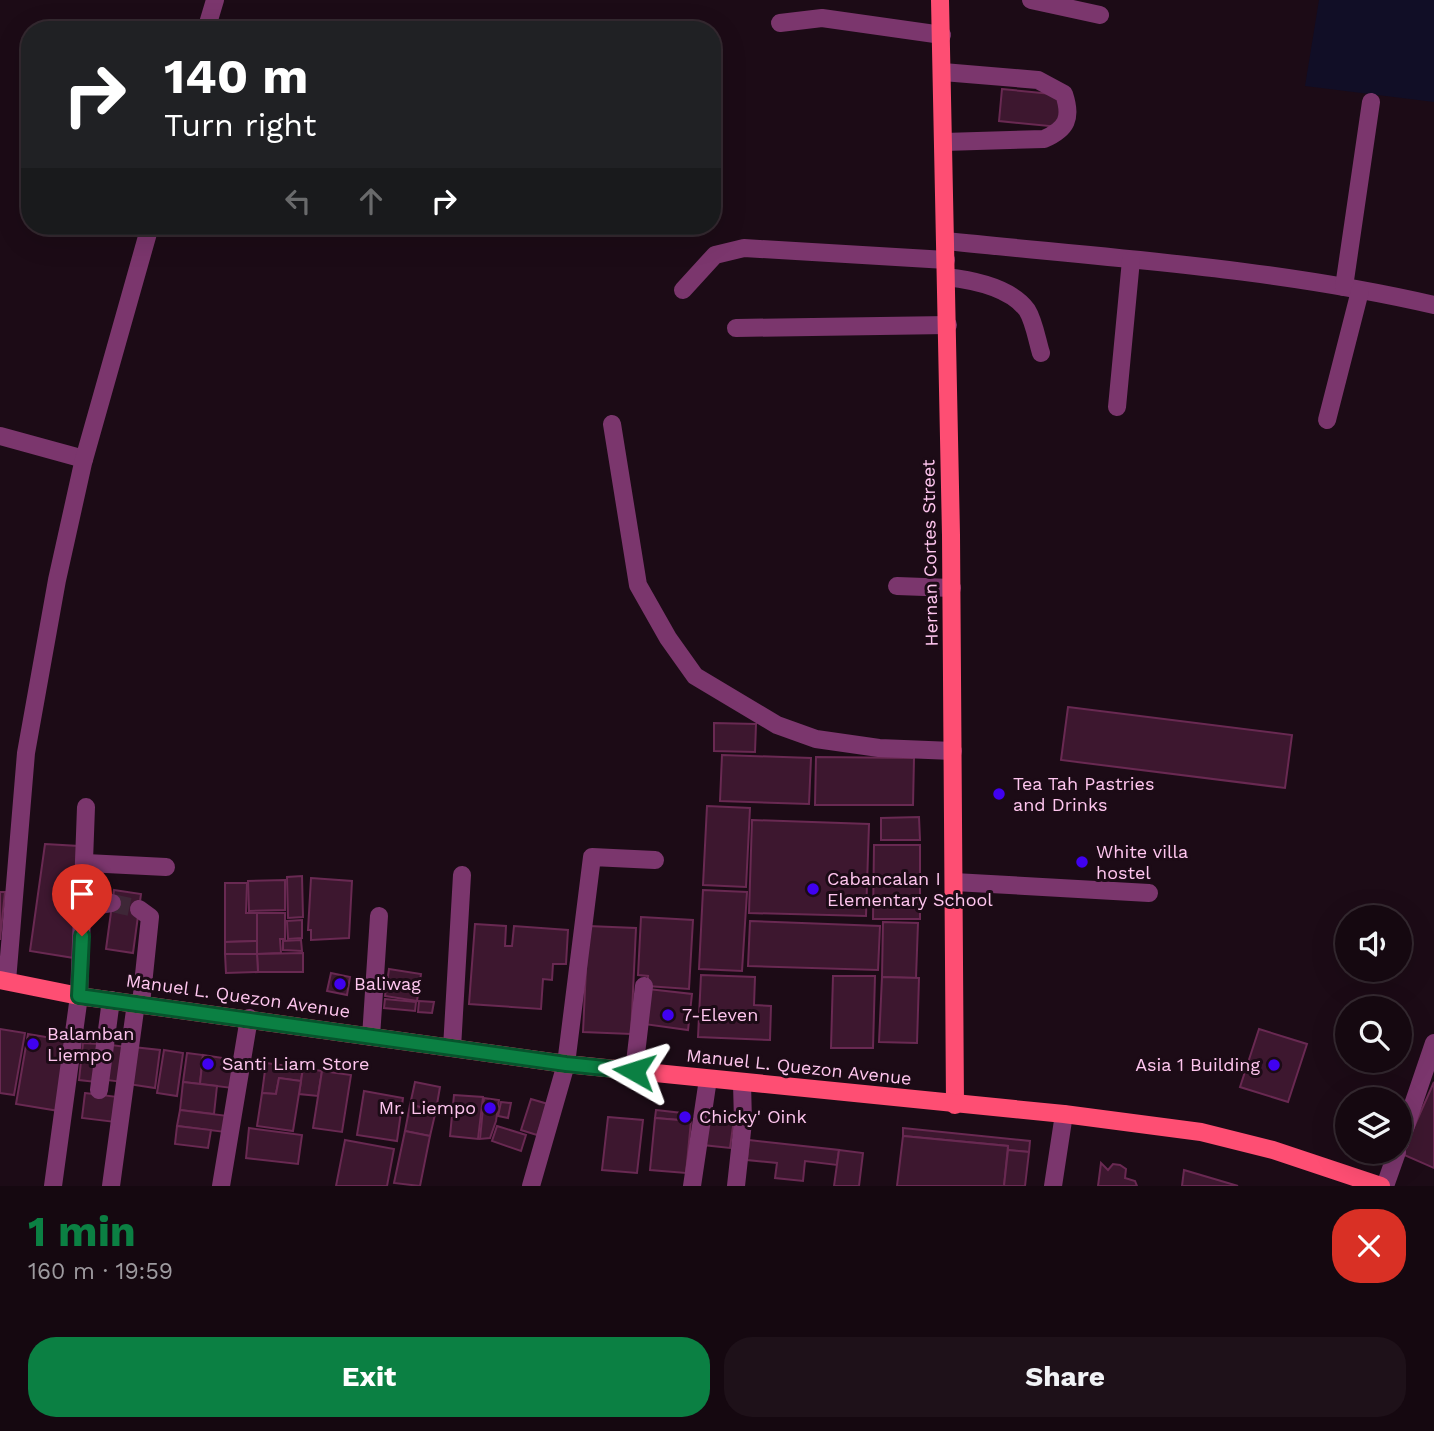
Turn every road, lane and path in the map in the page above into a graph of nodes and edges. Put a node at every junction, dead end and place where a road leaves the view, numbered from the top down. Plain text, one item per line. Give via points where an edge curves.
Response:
1 (215, 0) edge
2 (940, 0) edge
3 (1031, 0) edge
4 (1100, 15) dead end
5 (209, 21) edge
6 (780, 23) dead end
7 (942, 35) junction
8 (943, 72) junction
9 (1371, 102) dead end
10 (944, 142) junction
11 (147, 235) edge
12 (946, 241) junction
13 (1131, 260) junction
14 (946, 269) junction
15 (1352, 289) junction
16 (683, 290) dead end
17 (1434, 305) edge
18 (948, 325) junction
19 (736, 328) dead end
20 (1041, 353) dead end
21 (1117, 407) dead end
22 (1327, 420) dead end
23 (612, 424) dead end
24 (0, 436) edge
25 (84, 459) junction
26 (897, 586) dead end
27 (951, 588) junction
28 (953, 751) junction
29 (86, 807) dead end
30 (655, 860) dead end
31 (86, 863) junction
32 (166, 867) dead end
33 (462, 875) dead end
34 (954, 882) junction
35 (1149, 893) dead end
36 (112, 903) tunnel mouth
37 (139, 909) dead end
38 (84, 913) junction
39 (380, 916) dead end
40 (4, 980) edge
41 (643, 986) dead end
42 (79, 996) junction
43 (111, 1000) junction
44 (138, 1004) junction
45 (250, 1018) junction
46 (371, 1037) junction
47 (1434, 1043) edge
48 (452, 1048) junction
49 (566, 1064) junction
50 (634, 1071) junction
51 (708, 1079) junction
52 (743, 1083) junction
53 (99, 1090) dead end
54 (955, 1105) junction
55 (1412, 1108) edge
56 (1064, 1114) junction
57 (1392, 1164) edge
58 (53, 1186) edge
59 (111, 1186) edge
60 (221, 1186) edge
61 (531, 1186) edge
62 (692, 1186) edge
63 (736, 1186) edge
64 (1053, 1186) edge
65 (1383, 1186) edge

1 - 5 street
2 - 7 main road, Hernan Cortes Street
3 - 4 street
6 - 7 street via 822,18
7 - 8 main road, Hernan Cortes Street
8 - 10 main road, Hernan Cortes Street
8 - 10 street via 1038,80 1064,94 1069,115 1058,133 1044,139
9 - 15 street
10 - 12 main road, Hernan Cortes Street
11 - 25 street
12 - 13 street
12 - 14 main road, Hernan Cortes Street
13 - 15 street
13 - 21 street
14 - 16 street via 744,248 715,255
14 - 18 main road, Hernan Cortes Street
14 - 20 street via 1009,294 1027,311
15 - 17 street
15 - 22 street
18 - 19 street
18 - 27 main road, Hernan Cortes Street
23 - 28 street via 638,585 695,676 777,726 816,739
24 - 25 street
25 - 40 street via 26,753
26 - 27 street
27 - 28 main road, Hernan Cortes Street
28 - 34 main road, Hernan Cortes Street
29 - 31 street
30 - 49 street via 592,857
31 - 32 street
31 - 38 street
33 - 48 street
34 - 35 street
34 - 54 main road, Hernan Cortes Street
36 - 38 street
37 - 44 street via 150,917
38 - 42 street
39 - 46 street
40 - 42 main road, Manuel L. Quezon Avenue
41 - 50 street
42 - 43 main road, Manuel L. Quezon Avenue
42 - 58 street
43 - 44 main road, Manuel L. Quezon Avenue
43 - 53 street
44 - 45 main road, Manuel L. Quezon Avenue
44 - 59 street
45 - 46 main road, Manuel L. Quezon Avenue
45 - 60 street
46 - 48 main road, Manuel L. Quezon Avenue
47 - 55 street
48 - 49 main road, Manuel L. Quezon Avenue
49 - 50 main road, Manuel L. Quezon Avenue
49 - 61 street
50 - 51 main road, Manuel L. Quezon Avenue
51 - 52 main road, Manuel L. Quezon Avenue
51 - 62 street
52 - 54 main road, Manuel L. Quezon Avenue
52 - 63 street
54 - 56 main road, Manuel L. Quezon Avenue
56 - 64 street
56 - 65 main road, Manuel L. Quezon Avenue via 1202,1132
57 - 65 street

